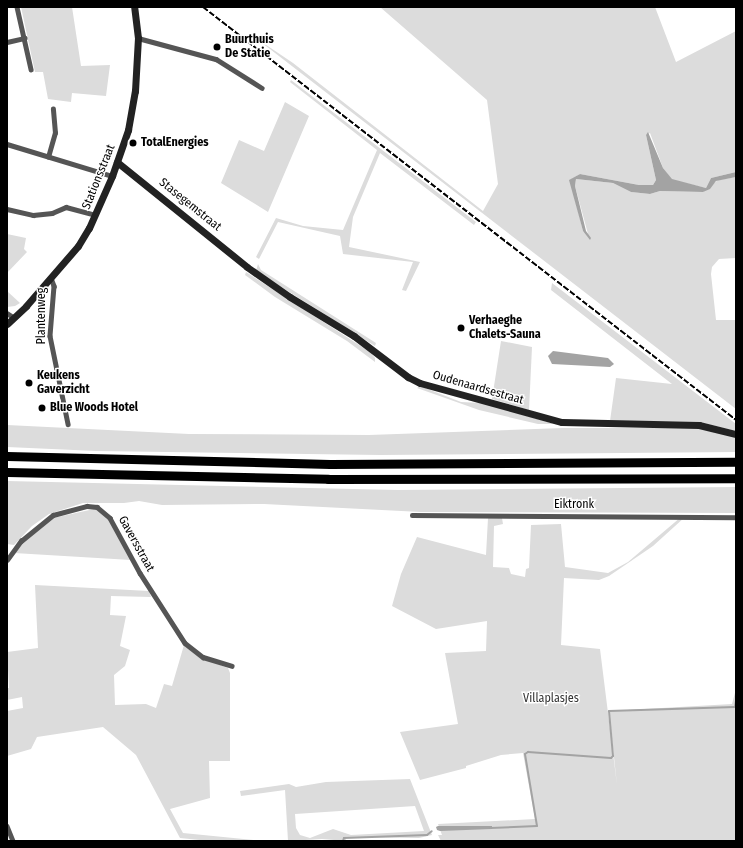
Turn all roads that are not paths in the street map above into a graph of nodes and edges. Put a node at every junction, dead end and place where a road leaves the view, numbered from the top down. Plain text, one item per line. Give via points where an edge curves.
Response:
1 (17, 7) edge
2 (134, 7) edge
3 (25, 38) junction
4 (138, 38) junction
5 (7, 42) edge
6 (31, 69) dead end
7 (262, 88) dead end
8 (53, 109) dead end
9 (7, 144) edge
10 (48, 156) junction
11 (117, 162) junction
12 (112, 176) junction
13 (7, 209) edge
14 (95, 215) junction
15 (247, 267) joint
16 (51, 278) junction
17 (10, 315) edge
18 (7, 324) edge
19 (68, 424) dead end
20 (736, 434) edge
21 (7, 456) edge
22 (736, 462) edge
23 (7, 472) edge
24 (736, 478) edge
25 (412, 515) dead end
26 (736, 516) edge
27 (7, 560) edge
28 (232, 666) dead end
29 (7, 826) edge
30 (13, 841) edge

1 - 3 street
2 - 4 street, Stationsstraat
3 - 5 street
3 - 6 street
4 - 7 street via 216,59
4 - 11 street, Stationsstraat via 133,109
8 - 10 street via 55,133
9 - 10 street
10 - 12 street
11 - 12 street, Stationsstraat
11 - 15 street, Stasegemstraat
12 - 14 street, Stationsstraat
13 - 14 street via 33,215 52,213 66,207
14 - 16 street, Stationsstraat via 78,246
15 - 20 street, Oudenaardsestraat via 290,298 354,336 408,377 436,388 562,422 699,425
16 - 17 street, Stationsstraat via 26,306
16 - 19 street, Plantenweg via 54,286 50,336
17 - 18 street, Stationsstraat
21 - 22 highway via 330,464
23 - 24 highway via 328,479
25 - 26 street, Eiktronk
27 - 28 street, Gaversstraat via 21,541 53,515 87,506 97,507 105,511 110,518 144,579 185,643 203,657
29 - 30 street

